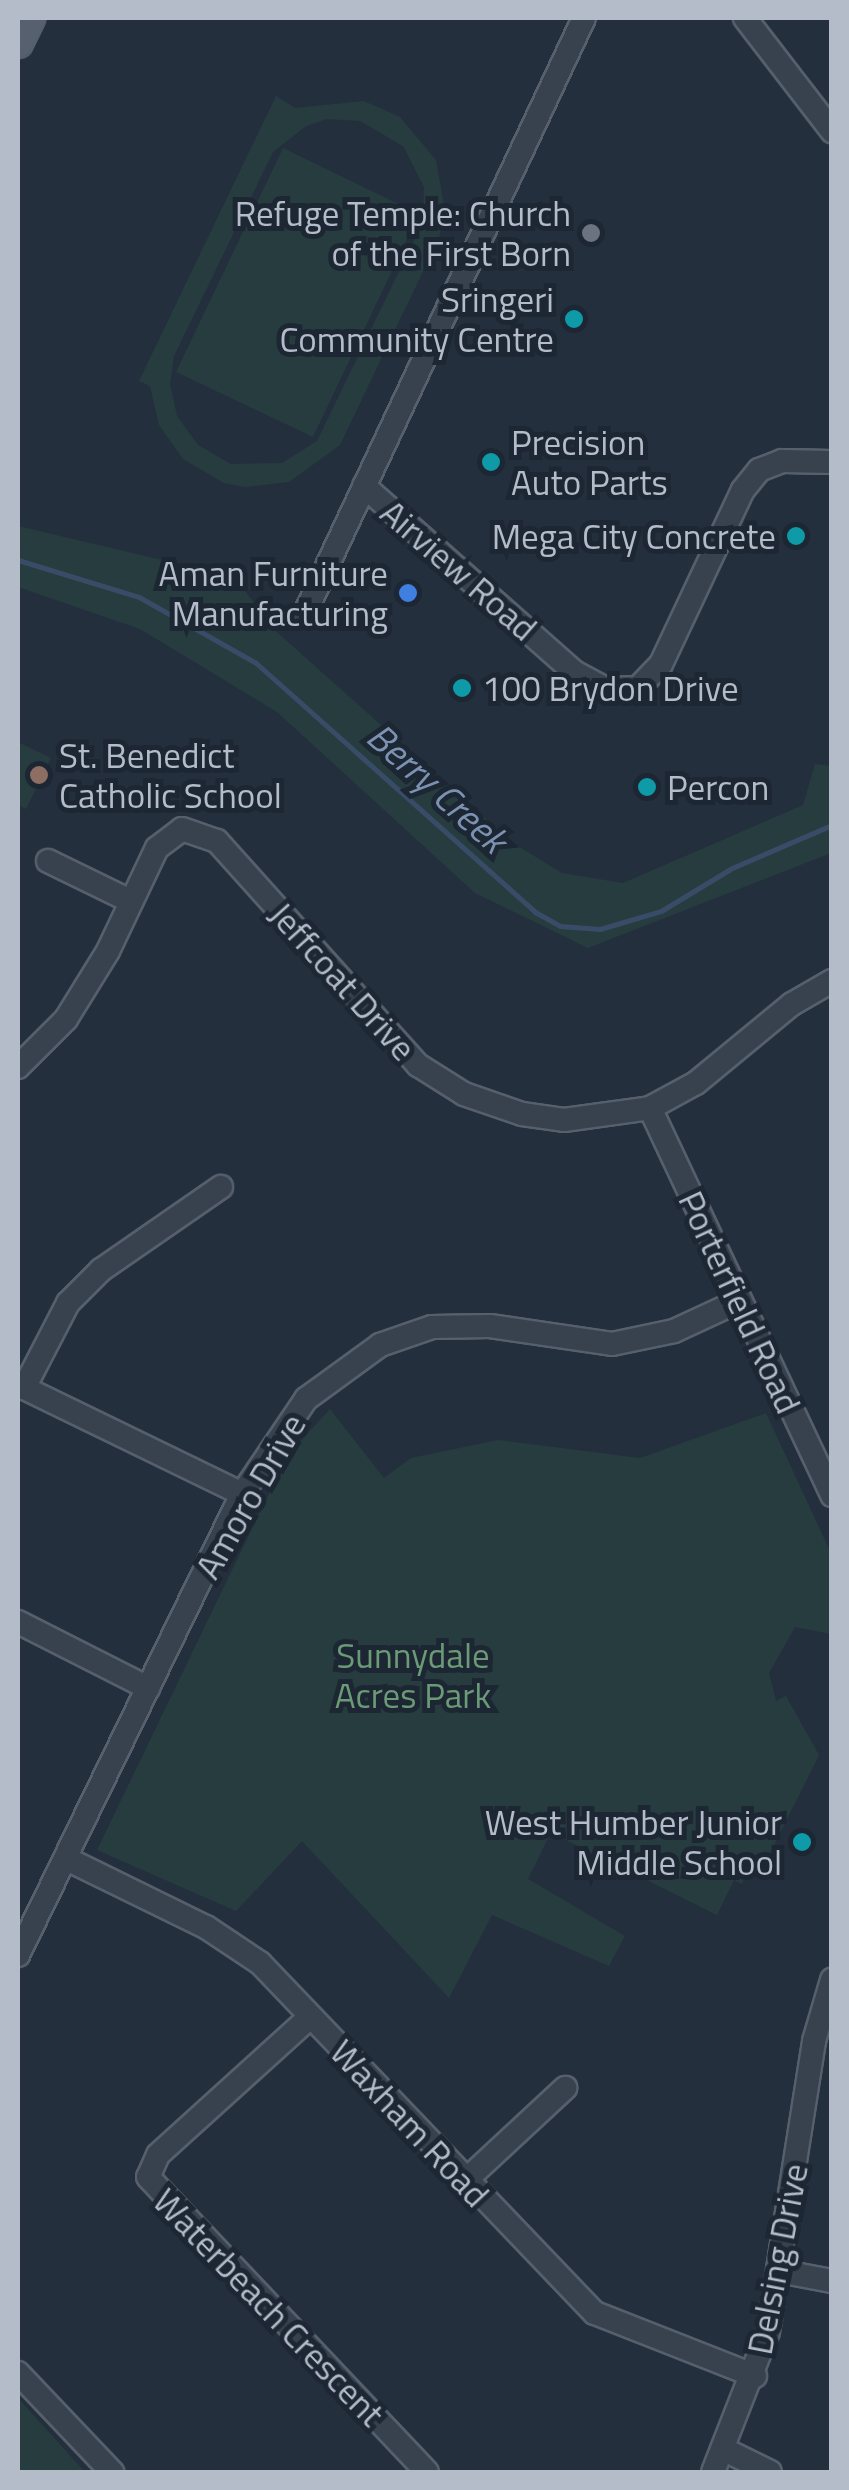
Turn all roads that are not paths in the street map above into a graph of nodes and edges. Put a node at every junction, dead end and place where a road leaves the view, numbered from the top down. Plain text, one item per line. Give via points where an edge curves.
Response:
1 (30, 18) edge
2 (584, 18) edge
3 (745, 18) edge
4 (18, 43) edge
5 (832, 131) edge
6 (832, 462) edge
7 (364, 486) junction
8 (305, 613) dead end
9 (48, 861) dead end
10 (130, 901) junction
11 (832, 981) edge
12 (18, 1066) edge
13 (650, 1108) junction
14 (221, 1187) dead end
15 (740, 1301) junction
16 (20, 1386) edge
17 (242, 1494) junction
18 (832, 1495) edge
19 (18, 1622) edge
20 (148, 1688) junction
21 (69, 1860) junction
22 (18, 1956) edge
23 (832, 1980) edge
24 (310, 2017) junction
25 (820, 2085) edge
26 (565, 2088) dead end
27 (465, 2181) junction
28 (779, 2272) junction
29 (832, 2281) edge
30 (18, 2373) edge
31 (755, 2376) junction
32 (725, 2450) junction
33 (112, 2472) edge
34 (427, 2472) edge
35 (713, 2472) edge
36 (770, 2472) edge

1 - 4 main road
2 - 7 street
3 - 5 street
6 - 7 street, Airview Road via 782,461 759,470 660,664 638,688 606,689 574,672
7 - 8 street
9 - 10 street
10 - 12 street, Jeffcoat Drive via 66,1019
10 - 13 street, Jeffcoat Drive via 162,841 182,829 204,832 393,1040 444,1082 483,1103 542,1118
11 - 13 street, Jeffcoat Drive via 792,1004 696,1083
13 - 15 street, Porterfield Road
14 - 16 street via 101,1270 68,1303
15 - 17 street, Amoro Drive via 643,1340 612,1344 458,1325 402,1336 306,1399
15 - 18 street, Porterfield Road
16 - 17 street
17 - 20 street, Amoro Drive
19 - 20 street
20 - 21 street, Amoro Drive
21 - 22 street, Amoro Drive
21 - 24 street, Waxham Road via 234,1943
23 - 25 street, Delsing Drive
24 - 27 street, Waxham Road
24 - 34 street, Waterbeach Crescent via 151,2162 148,2178
25 - 28 street, Delsing Drive
26 - 27 street
27 - 31 street, Waxham Road via 596,2313
28 - 29 street
28 - 31 street, Delsing Drive
30 - 33 street
31 - 32 street, Delsing Drive
32 - 35 street, Delsing Drive
32 - 36 street

